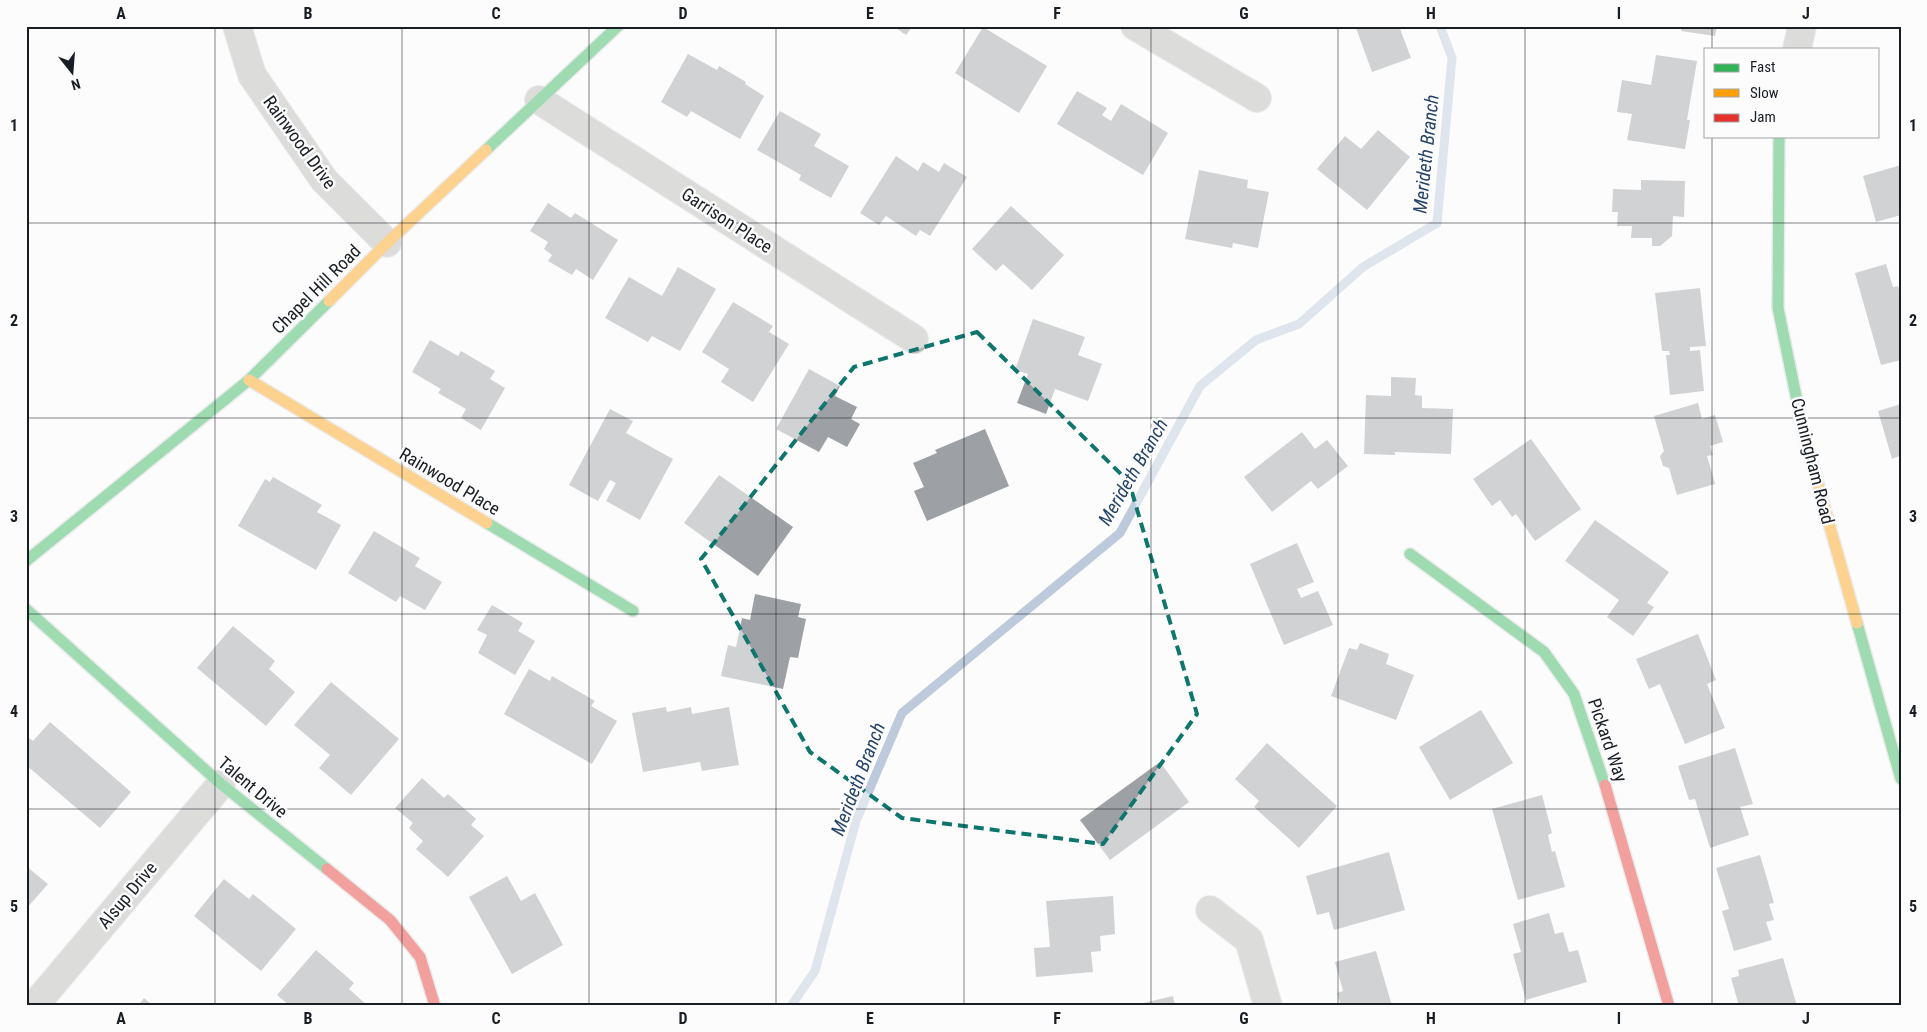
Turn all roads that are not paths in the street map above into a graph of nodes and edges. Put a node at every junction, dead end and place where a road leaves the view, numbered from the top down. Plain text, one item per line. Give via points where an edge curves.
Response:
1 (237, 26) edge
2 (618, 26) edge
3 (1135, 26) edge
4 (1802, 26) edge
5 (1797, 48) edge
6 (1257, 98) dead end
7 (540, 100) junction
8 (1779, 138) edge
9 (387, 243) junction
10 (914, 340) dead end
11 (249, 380) junction
12 (1410, 554) dead end
13 (26, 561) edge
14 (26, 609) edge
15 (633, 611) dead end
16 (1901, 779) edge
17 (220, 784) junction
18 (1210, 910) dead end
19 (34, 1006) edge
20 (434, 1006) edge
21 (1268, 1006) edge
22 (1668, 1006) edge

1 - 9 street, Rainwood Drive via 252,76 324,180
2 - 7 street, Chapel Hill Road
3 - 6 street
4 - 5 street
7 - 9 street, Chapel Hill Road
7 - 10 street, Garrison Place
8 - 16 street, Cunningham Road via 1778,308 1804,435
9 - 11 street, Chapel Hill Road
11 - 13 street, Chapel Hill Road
11 - 15 street, Rainwood Place
12 - 22 street, Pickard Way via 1544,652 1574,694 1599,763
14 - 17 street, Talent Drive
17 - 19 street, Alsup Drive
17 - 20 street, Talent Drive via 390,920 420,957
18 - 21 street via 1249,940

